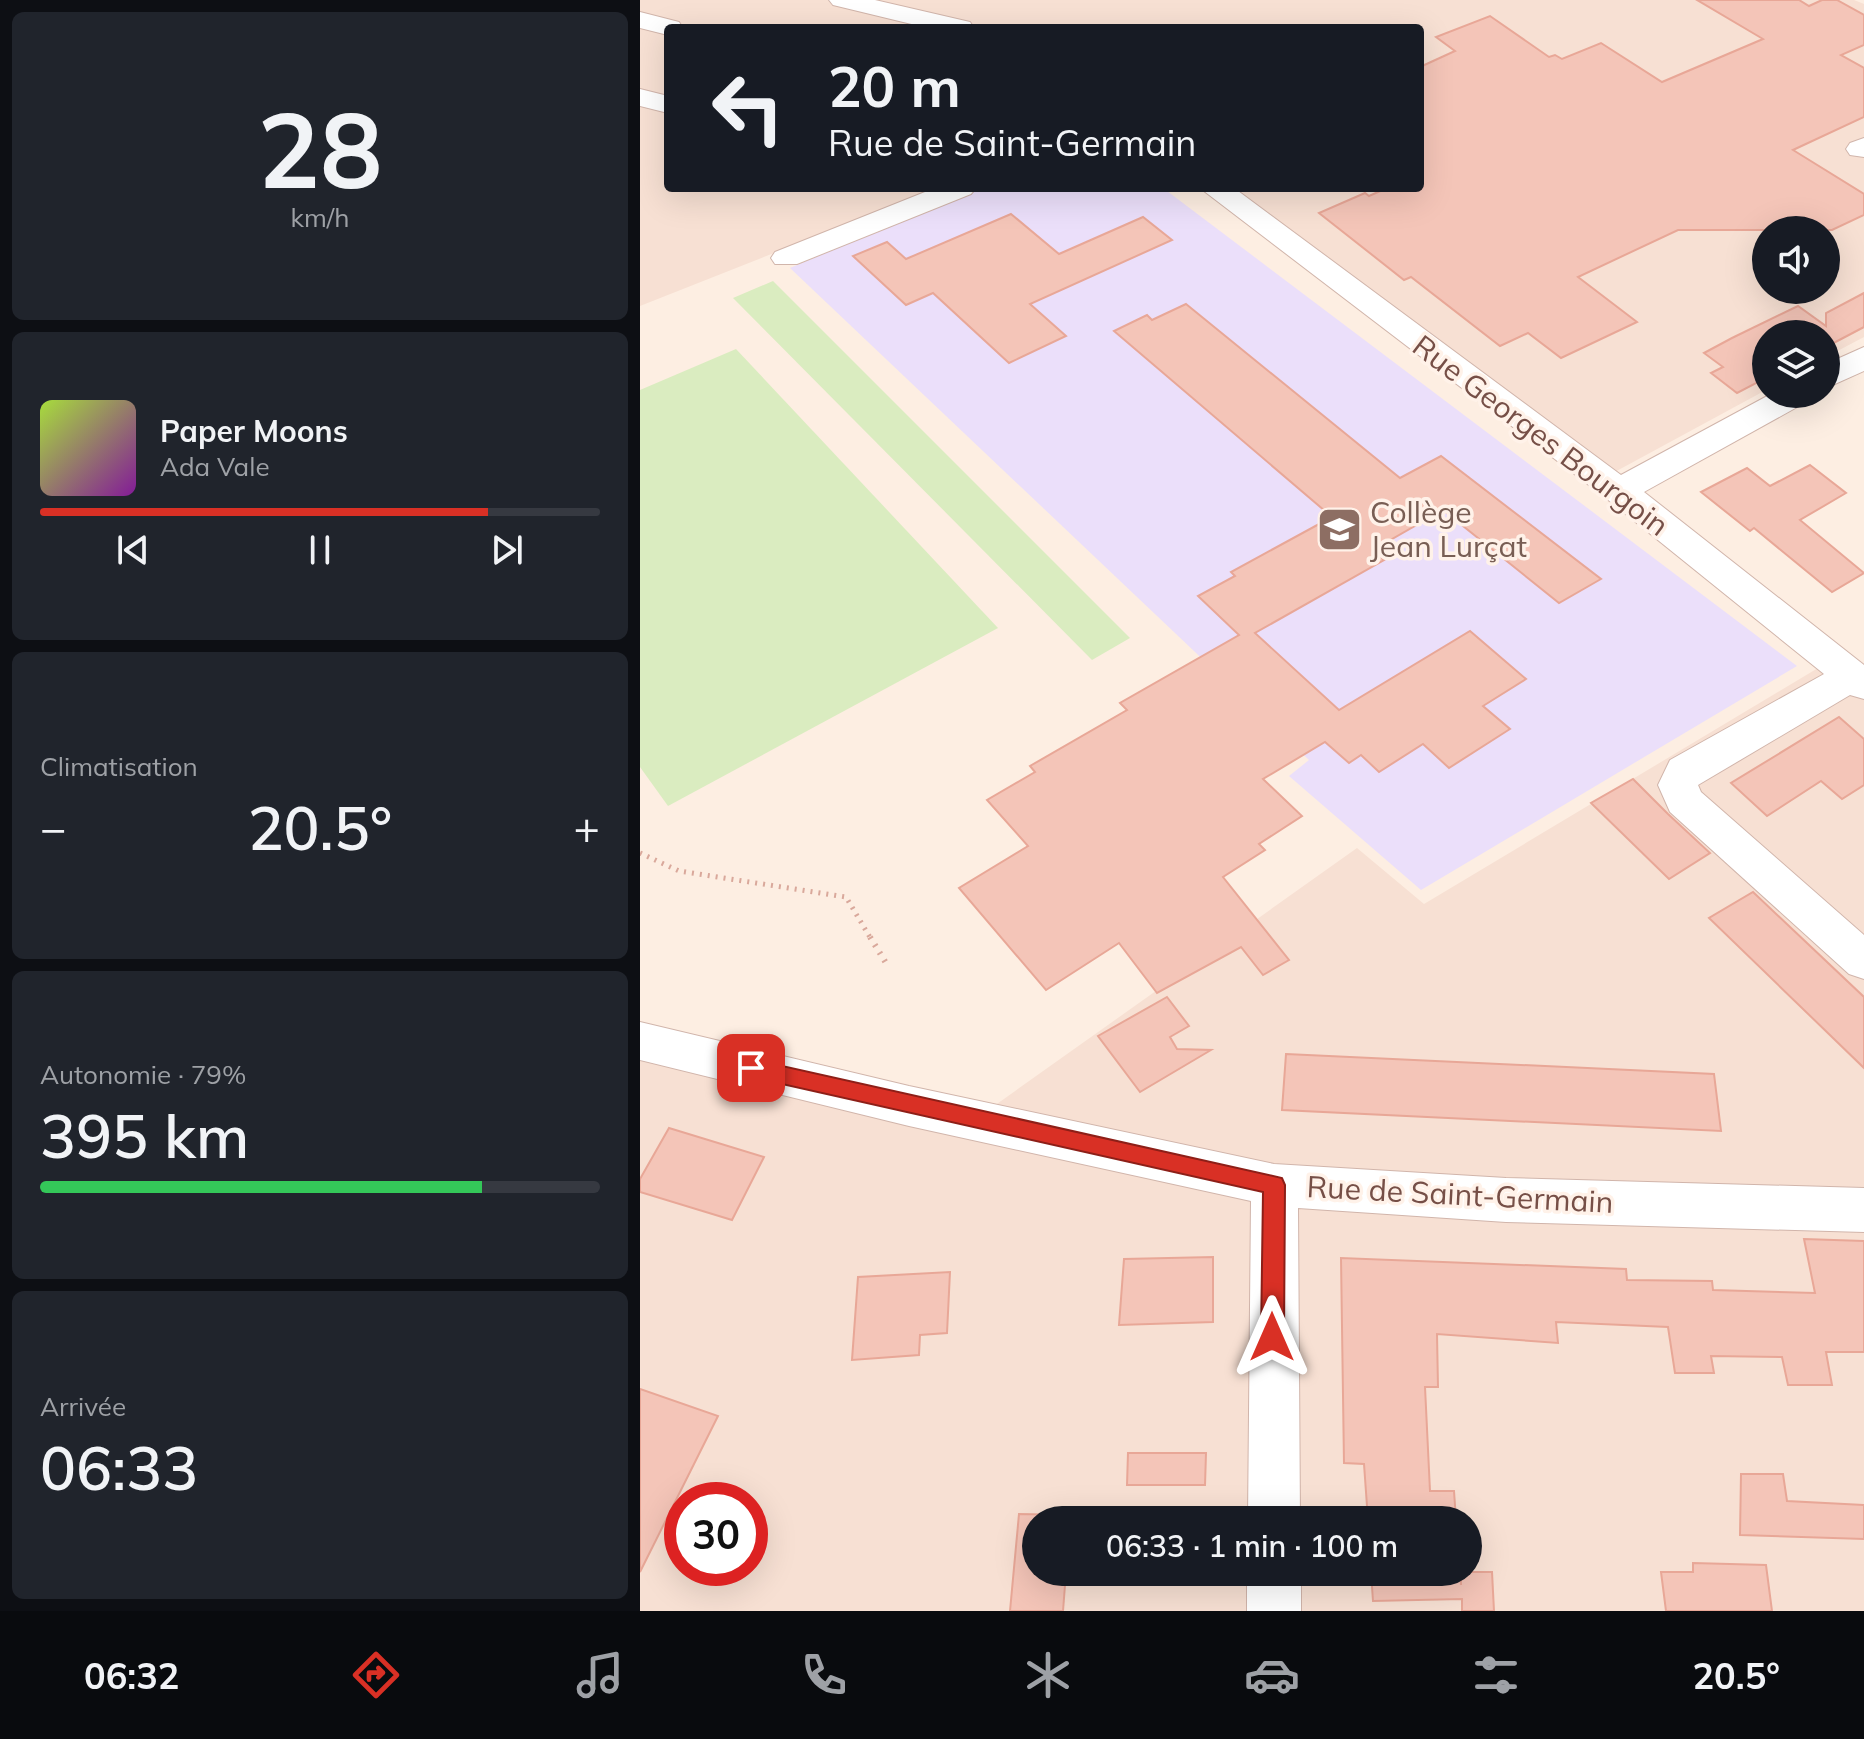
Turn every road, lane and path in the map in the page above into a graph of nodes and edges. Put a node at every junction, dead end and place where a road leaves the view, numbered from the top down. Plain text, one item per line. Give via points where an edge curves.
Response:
1 (842, 0) edge
2 (640, 20) edge
3 (944, 24) edge
4 (664, 26) edge
5 (640, 97) edge
6 (664, 104) edge
7 (951, 192) edge
8 (1220, 192) edge
9 (786, 258) dead end
10 (1864, 357) edge
11 (1840, 370) edge
12 (1770, 408) edge
13 (1619, 491) junction
14 (1858, 680) edge
15 (640, 853) edge
16 (1864, 961) edge
17 (886, 963) dead end
18 (640, 1041) edge
19 (1274, 1185) junction
20 (1864, 1210) edge
21 (1274, 1506) edge
22 (1274, 1586) edge
23 (1274, 1611) edge

1 - 3 street
2 - 4 street
5 - 6 street
7 - 9 street
8 - 13 street, Rue Georges Bourgoin
10 - 11 street
12 - 13 street
13 - 14 street, Rue Georges Bourgoin
14 - 16 street via 1684,771 1678,785 1684,801
15 - 17 path via 679,871 846,897
18 - 19 street, Rue de Saint-Germain
19 - 20 street, Rue de Saint-Germain via 1506,1200
19 - 21 street
22 - 23 street

